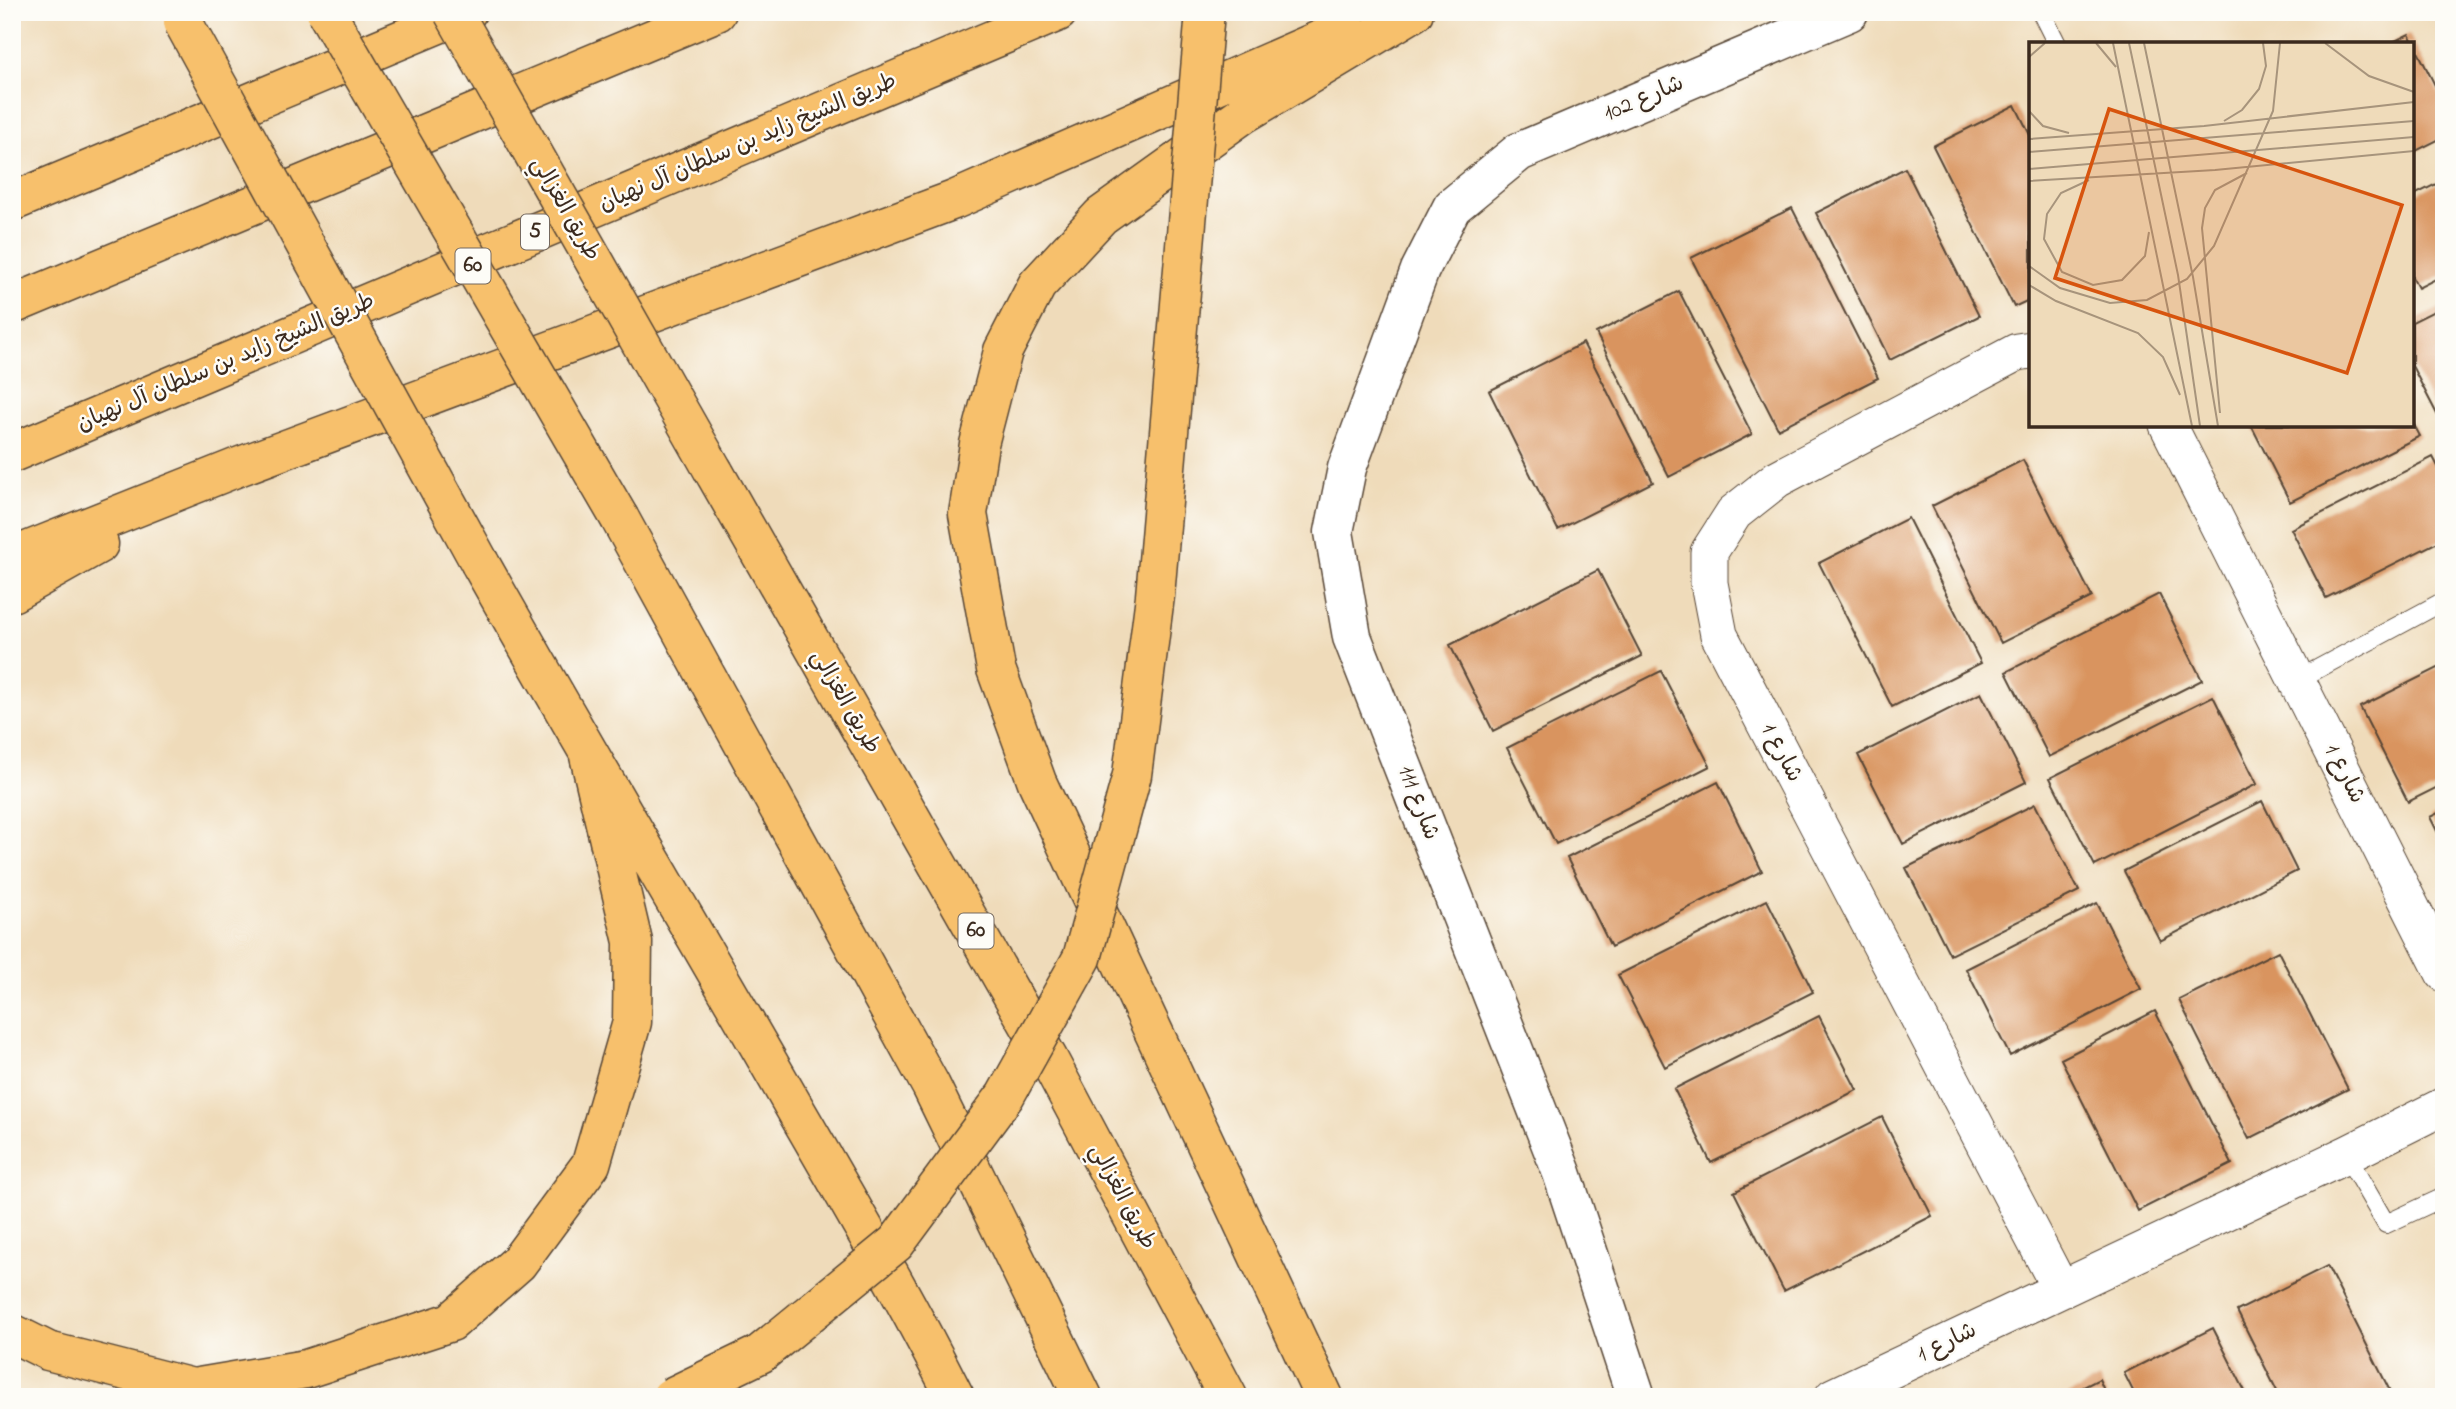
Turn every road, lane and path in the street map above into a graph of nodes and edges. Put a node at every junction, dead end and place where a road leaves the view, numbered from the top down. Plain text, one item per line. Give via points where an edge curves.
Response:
1 (326, 12) edge
2 (453, 12) edge
3 (467, 12) edge
4 (717, 12) edge
5 (1058, 12) edge
6 (1205, 12) edge
7 (1385, 12) edge
8 (1415, 12) edge
9 (1849, 12) edge
10 (2041, 12) edge
11 (181, 17) edge
12 (2056, 42) edge
13 (14, 201) edge
14 (1452, 207) joint
15 (12, 305) edge
16 (2029, 350) edge
17 (239, 357) junction
18 (2169, 427) edge
19 (12, 453) edge
20 (238, 467) junction
21 (12, 469) edge
22 (12, 557) edge
23 (12, 593) edge
24 (2444, 601) edge
25 (2297, 680) junction
26 (589, 756) junction
27 (2444, 973) edge
28 (2444, 1106) edge
29 (2346, 1155) junction
30 (2444, 1197) edge
31 (2060, 1288) junction
32 (12, 1333) edge
33 (671, 1397) edge
34 (955, 1397) edge
35 (1083, 1397) edge
36 (1228, 1397) edge
37 (1324, 1397) edge
38 (1636, 1397) edge
39 (1833, 1397) edge

1 - 35 highway, 60, bridge via 620,519 931,1086
2 - 36 highway, طريق الغزالي / 60, bridge via 1049,1060
3 - 13 highway
4 - 15 highway
5 - 17 highway, طريق الشيخ زايد بن سلطان آل نهيان / 5
6 - 33 highway, bridge via 1155,596 1132,775 1082,958 1005,1096 896,1243 760,1354
7 - 20 highway via 954,200
8 - 37 highway via 1242,115 1101,216 1037,285 1003,351 979,444 968,514 996,668 1037,782
9 - 14 street, شارع 102 via 1518,152
10 - 12 lane
11 - 26 highway, bridge
14 - 38 street, شارع 111 via 1420,270 1347,468 1334,532 1352,637 1562,1172
16 - 31 street, شارع 1 via 2017,352 1777,479 1734,513 1709,552 1709,583 1719,635
17 - 19 highway, طريق الشيخ زايد بن سلطان آل نهيان / 5
17 - 21 highway
18 - 25 street, شارع 1
20 - 22 highway
20 - 23 highway
24 - 25 lane
25 - 27 street, شارع 1
26 - 32 highway via 633,942 632,1023 591,1164 518,1263 451,1322 306,1369 193,1388 48,1351
26 - 34 highway via 846,1197
28 - 29 street, شارع 1
29 - 30 lane via 2386,1224
29 - 31 street, شارع 1
31 - 39 street, شارع 1

